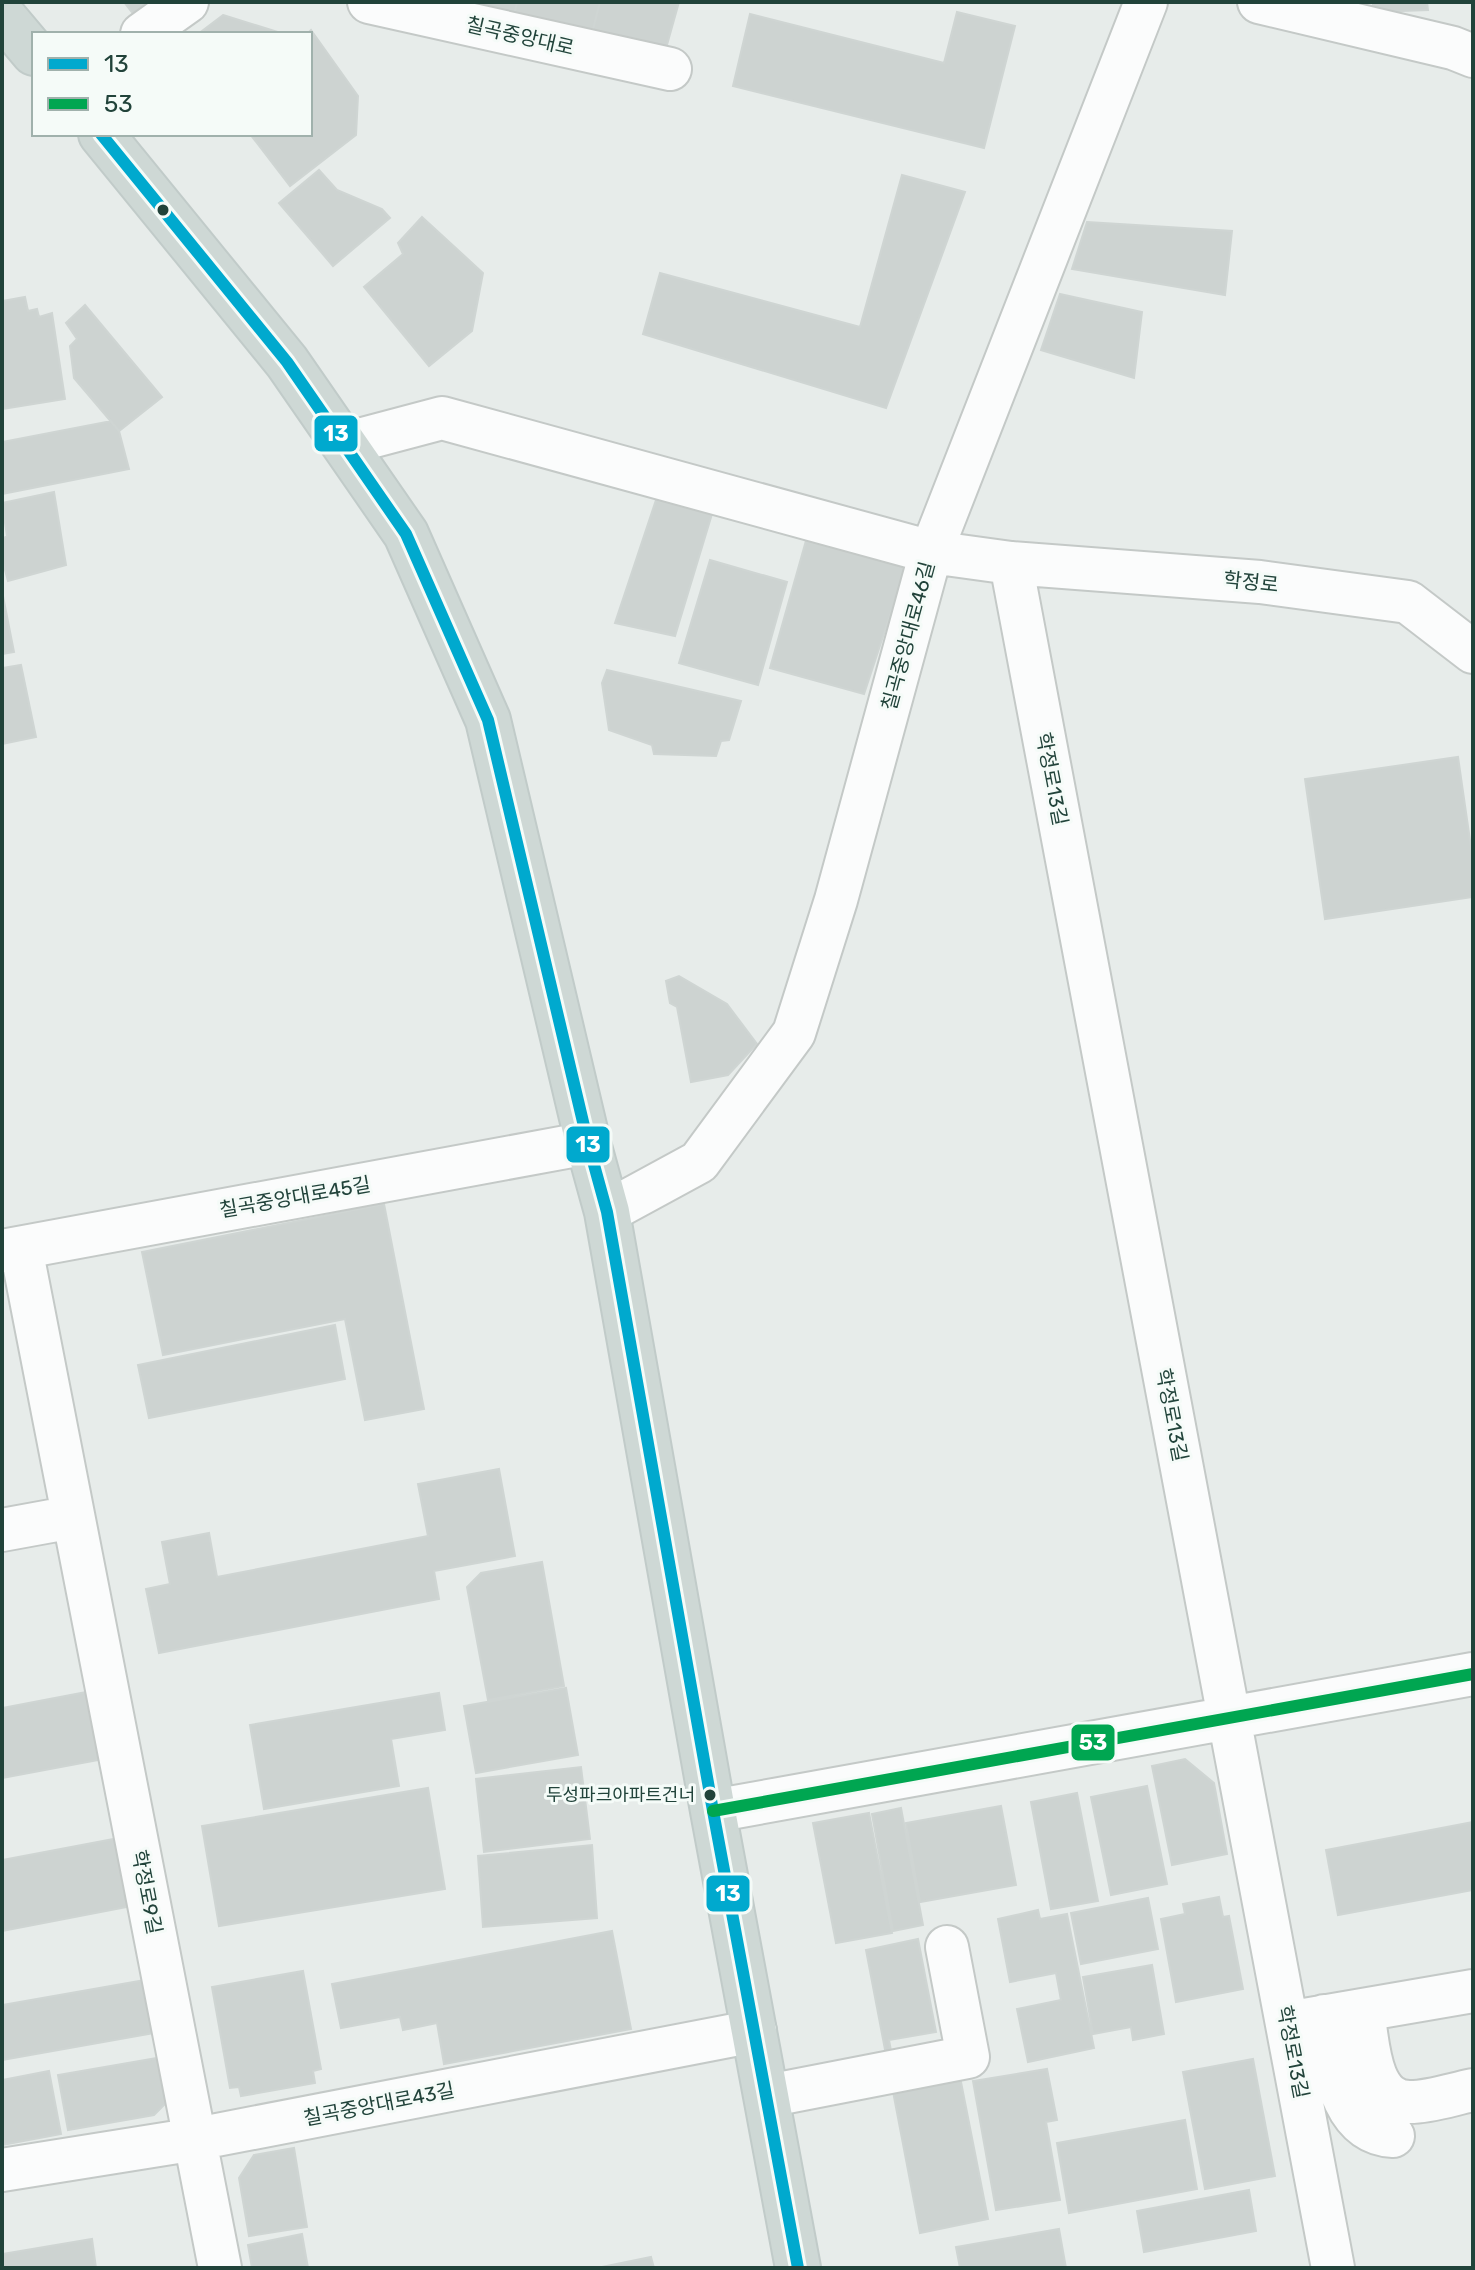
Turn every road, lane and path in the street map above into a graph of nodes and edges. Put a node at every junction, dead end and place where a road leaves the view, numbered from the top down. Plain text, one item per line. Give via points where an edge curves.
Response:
1 (187, 2) edge
2 (369, 2) edge
3 (1146, 2) edge
4 (1259, 2) edge
5 (2, 15) edge
6 (145, 32) edge
7 (32, 51) edge
8 (1473, 56) edge
9 (670, 69) dead end
10 (103, 136) edge
11 (344, 444) junction
12 (931, 552) junction
13 (1011, 563) junction
14 (1473, 652) edge
15 (588, 1143) junction
16 (607, 1212) junction
17 (12, 1250) edge
18 (73, 1517) junction
19 (2, 1530) edge
20 (1473, 1674) edge
21 (1229, 1718) junction
22 (713, 1811) junction
23 (947, 1947) dead end
24 (1473, 1991) edge
25 (1325, 2016) junction
26 (755, 2031) junction
27 (1473, 2090) edge
28 (767, 2096) junction
29 (1393, 2136) dead end
30 (196, 2139) junction
31 (2, 2170) edge
32 (220, 2268) edge
33 (798, 2268) edge
34 (1333, 2268) edge

1 - 6 street
2 - 9 street, 칠곡중앙대로
3 - 12 street, 칠곡중앙대로46길
4 - 8 street
5 - 7 main road
10 - 11 main road via 287,362
11 - 12 street, 학정로 via 442,418
11 - 15 main road via 406,534 488,720
12 - 13 street, 학정로
12 - 16 street, 칠곡중앙대로46길 via 794,1033 699,1162
13 - 14 street, 학정로 via 1260,582 1408,602
13 - 21 street, 학정로13길
15 - 16 main road
15 - 17 street, 칠곡중앙대로45길
16 - 22 main road
17 - 18 street, 학정로9길
18 - 19 street
18 - 30 street, 학정로9길
20 - 21 street
21 - 22 street
21 - 25 street, 학정로13길
22 - 26 main road
23 - 28 street via 968,2057
24 - 25 street
25 - 27 street via 1375,2082 1393,2097 1409,2102
25 - 29 street via 1340,2093 1354,2116 1378,2136
25 - 34 street, 학정로13길
26 - 28 main road
26 - 30 street, 칠곡중앙대로43길
28 - 33 main road
30 - 31 street, 칠곡중앙대로43길
30 - 32 street, 학정로9길

